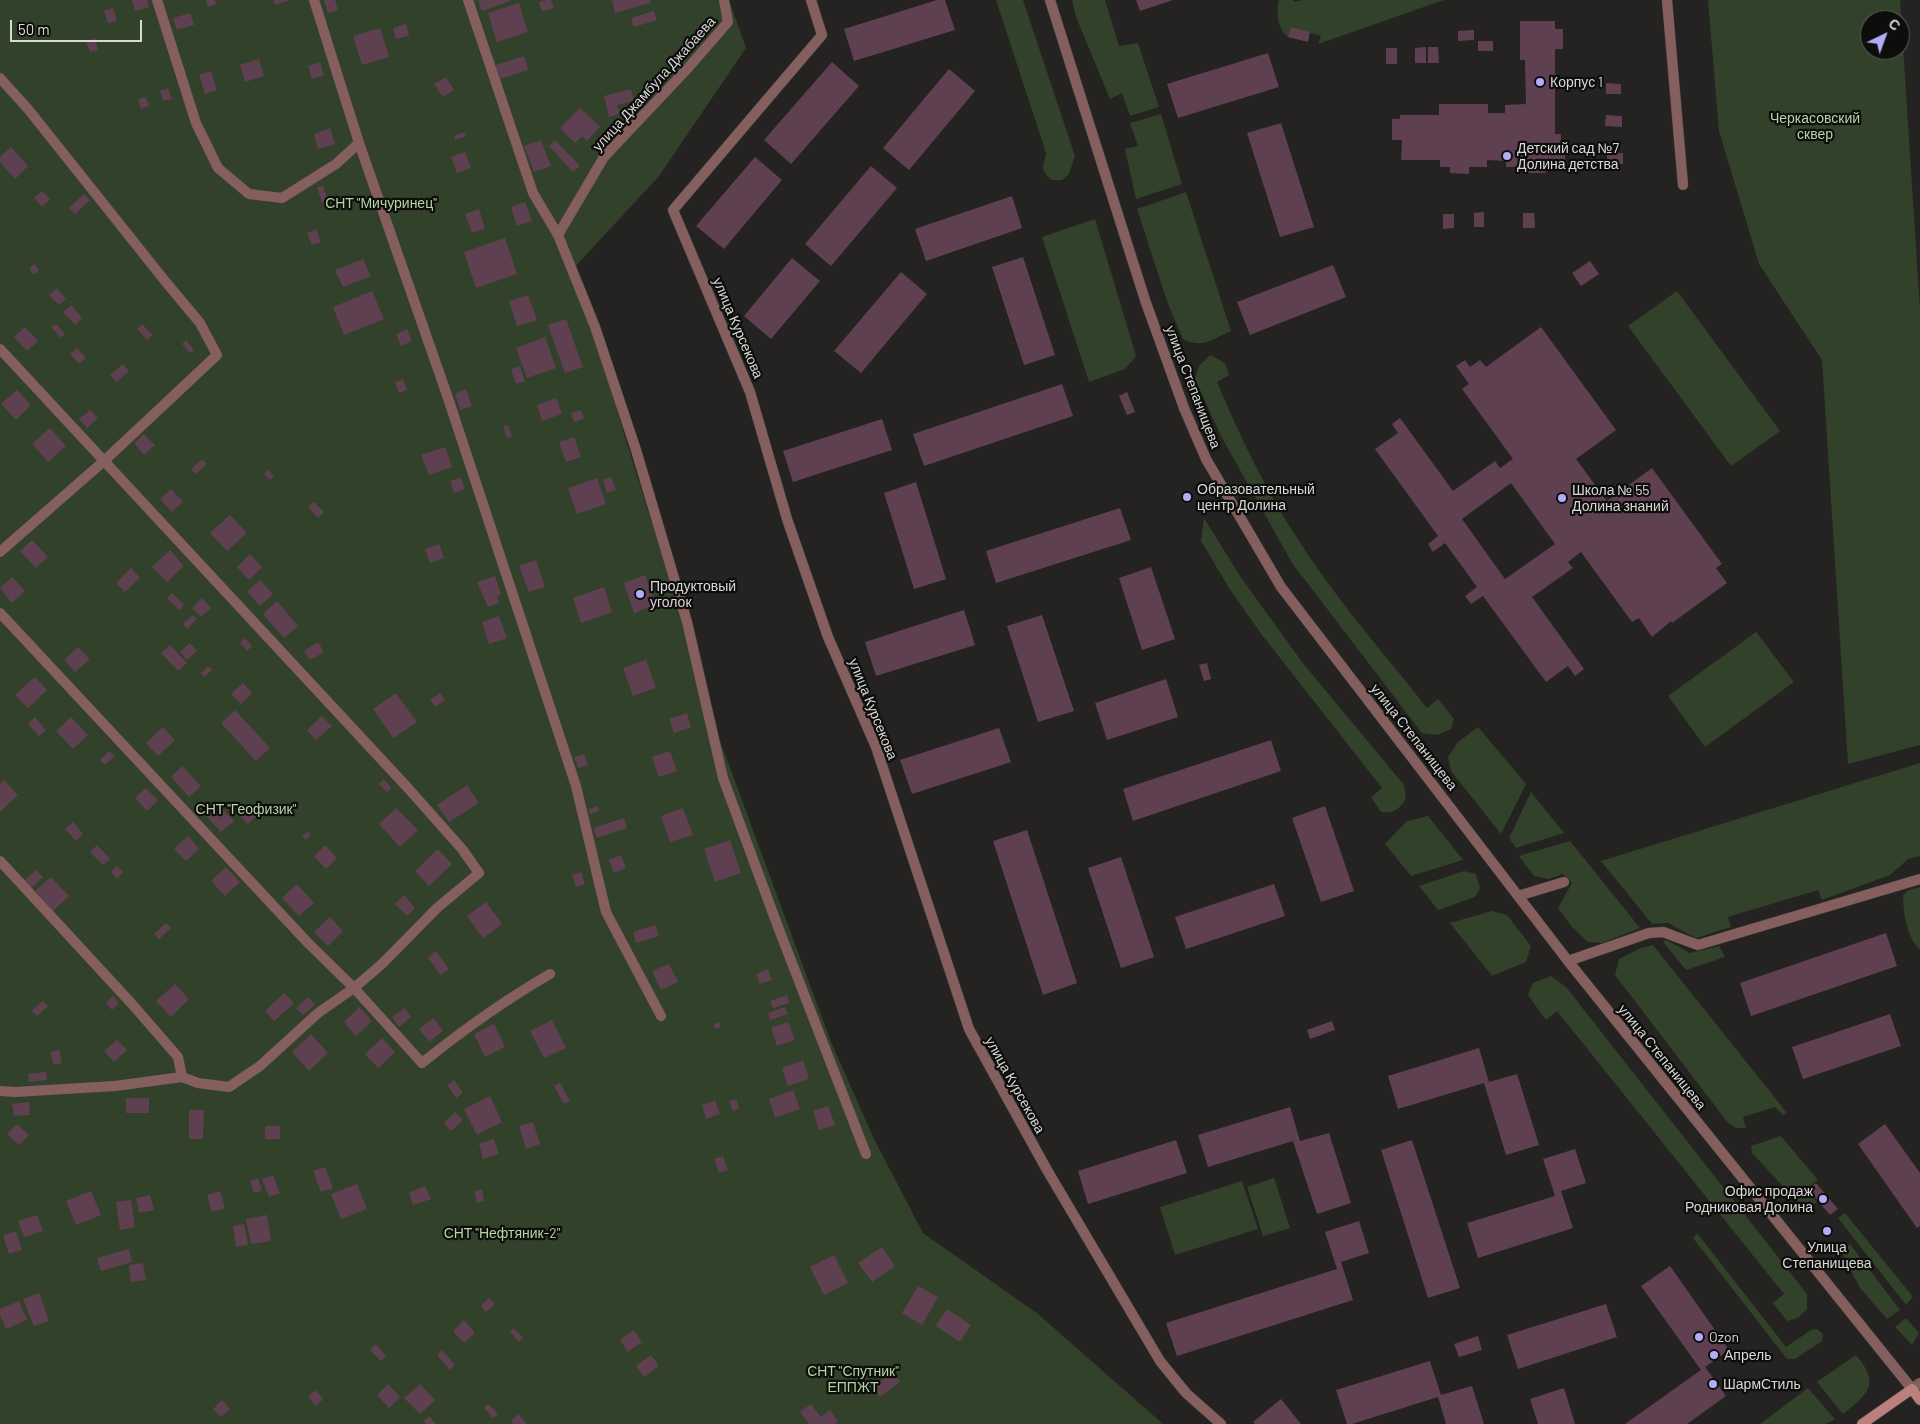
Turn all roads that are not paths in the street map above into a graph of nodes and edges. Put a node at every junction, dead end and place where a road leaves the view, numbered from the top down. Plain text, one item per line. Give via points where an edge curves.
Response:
1 (157, 0) edge
2 (314, 0) edge
3 (468, 0) edge
4 (724, 0) edge
5 (811, 0) edge
6 (1050, 0) edge
7 (1667, 0) edge
8 (0, 78) edge
9 (359, 143) junction
10 (1683, 185) dead end
11 (558, 235) junction
12 (0, 350) edge
13 (104, 461) junction
14 (0, 552) edge
15 (0, 614) edge
16 (0, 861) edge
17 (1920, 879) edge
18 (1564, 882) dead end
19 (1518, 896) junction
20 (1568, 961) junction
21 (550, 974) dead end
22 (354, 988) junction
23 (661, 1016) dead end
24 (182, 1077) junction
25 (0, 1091) edge
26 (866, 1154) dead end
27 (1916, 1386) edge
28 (1920, 1400) edge
29 (1221, 1424) edge
30 (1862, 1424) edge

1 - 9 street via 196,123 218,168 249,194 282,198 336,164
2 - 9 street
3 - 11 street via 533,193
4 - 11 street, улица Джамбула Джабаева via 728,22 604,157
5 - 29 street, улица Курсекова via 822,35 674,210 750,392 787,519 828,637 876,747 969,1029 1052,1178 1160,1360 1186,1393
6 - 19 street, улица Степанищева via 1145,300 1206,459 1281,587
7 - 10 street
8 - 13 street via 28,108 200,323 217,354
9 - 23 street via 448,398 576,786 606,912
11 - 26 street via 595,327 636,450 687,622 723,778
12 - 13 street
13 - 14 street
13 - 22 street via 408,787 479,873 437,908
15 - 22 street
16 - 24 street via 178,1057
17 - 20 street via 1698,944 1663,932 1649,933
18 - 19 street
19 - 20 street, улица Степанищева
20 - 27 street, улица Степанищева
21 - 22 street via 505,1001 422,1063
22 - 24 street via 318,1013 260,1066 229,1087 198,1084
24 - 25 street via 115,1086
27 - 28 main road, улица Степанищева
27 - 30 main road

